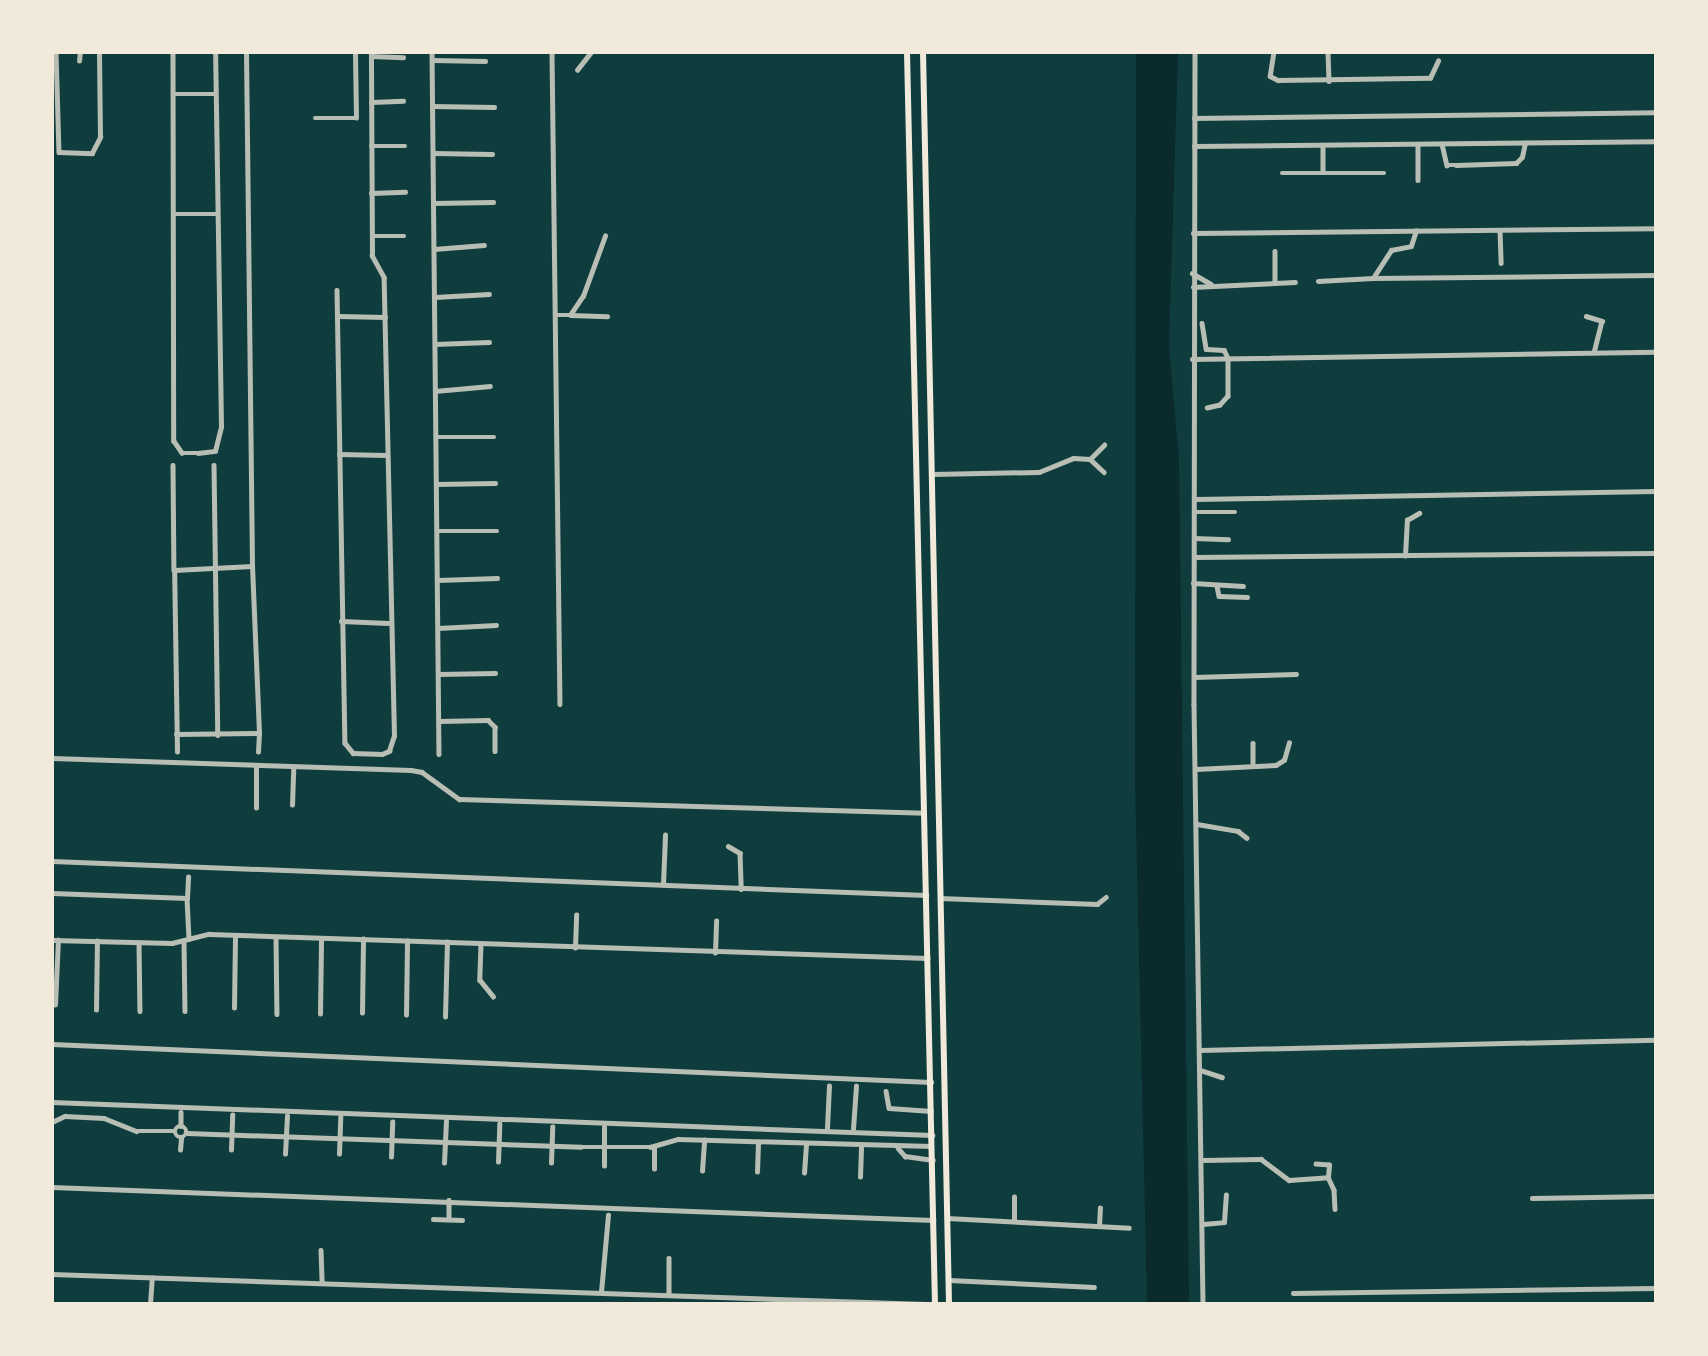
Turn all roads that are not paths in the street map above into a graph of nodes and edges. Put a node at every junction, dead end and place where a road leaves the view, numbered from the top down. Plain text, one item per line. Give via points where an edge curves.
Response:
1 (56, 52) edge
2 (80, 52) edge
3 (99, 52) edge
4 (173, 52) edge
5 (215, 52) edge
6 (246, 52) edge
7 (355, 52) edge
8 (432, 52) edge
9 (552, 52) edge
10 (591, 52) edge
11 (907, 52) edge
12 (923, 52) edge
13 (1195, 52) edge
14 (1274, 52) edge
15 (1328, 52) edge
16 (371, 54) edge
17 (404, 57) dead end
18 (432, 60) junction
19 (79, 61) dead end
20 (485, 61) dead end
21 (1438, 61) dead end
22 (577, 70) dead end
23 (1329, 81) junction
24 (215, 93) junction
25 (173, 94) junction
26 (402, 101) dead end
27 (371, 102) junction
28 (432, 106) junction
29 (494, 107) dead end
30 (1656, 112) edge
31 (315, 118) dead end
32 (1194, 118) junction
33 (1656, 141) edge
34 (1525, 143) junction
35 (1443, 144) junction
36 (1418, 145) junction
37 (371, 146) junction
38 (405, 146) dead end
39 (1194, 146) junction
40 (1323, 147) junction
41 (433, 153) junction
42 (492, 154) dead end
43 (1323, 172) junction
44 (1282, 173) dead end
45 (1384, 173) dead end
46 (1418, 180) dead end
47 (371, 192) junction
48 (405, 192) dead end
49 (492, 202) dead end
50 (433, 203) junction
51 (174, 214) junction
52 (217, 214) junction
53 (1656, 228) edge
54 (1416, 230) junction
55 (1500, 230) junction
56 (1193, 233) junction
57 (372, 236) junction
58 (404, 236) dead end
59 (605, 236) dead end
60 (484, 245) dead end
61 (434, 248) junction
62 (1275, 251) dead end
63 (1501, 263) dead end
64 (1192, 273) junction
65 (1656, 275) edge
66 (1373, 278) junction
67 (1318, 281) dead end
68 (1295, 282) dead end
69 (1275, 283) junction
70 (1212, 284) junction
71 (1193, 287) junction
72 (337, 290) dead end
73 (489, 294) dead end
74 (435, 297) junction
75 (556, 315) junction
76 (570, 315) junction
77 (339, 316) junction
78 (607, 316) dead end
79 (1586, 316) dead end
80 (385, 317) junction
81 (1202, 323) dead end
82 (489, 342) dead end
83 (435, 344) junction
84 (1594, 352) junction
85 (1656, 352) edge
86 (1228, 358) junction
87 (1192, 359) junction
88 (491, 386) dead end
89 (435, 391) junction
90 (1207, 408) dead end
91 (436, 437) junction
92 (494, 437) dead end
93 (1104, 445) dead end
94 (339, 454) junction
95 (386, 456) junction
96 (1090, 459) junction
97 (173, 464) dead end
98 (214, 465) dead end
99 (1104, 472) dead end
100 (932, 474) junction
101 (495, 483) dead end
102 (436, 484) junction
103 (1656, 491) edge
104 (1195, 499) junction
105 (1195, 512) junction
106 (1235, 512) dead end
107 (1419, 513) dead end
108 (437, 531) junction
109 (497, 531) dead end
110 (1194, 538) junction
111 (1228, 539) dead end
112 (1656, 553) edge
113 (1405, 556) junction
114 (1194, 557) junction
115 (252, 566) junction
116 (215, 568) junction
117 (174, 570) junction
118 (497, 578) dead end
119 (438, 580) junction
120 (1193, 583) junction
121 (1217, 586) junction
122 (1243, 586) dead end
123 (1247, 597) dead end
124 (341, 621) junction
125 (388, 623) junction
126 (496, 625) dead end
127 (438, 628) junction
128 (495, 673) dead end
129 (439, 674) junction
130 (1296, 674) dead end
131 (1194, 677) junction
132 (561, 704) dead end
133 (439, 721) junction
134 (259, 733) junction
135 (176, 734) junction
136 (218, 735) junction
137 (1253, 743) dead end
138 (1289, 743) dead end
139 (495, 751) dead end
140 (177, 752) dead end
141 (258, 752) dead end
142 (439, 754) dead end
143 (52, 758) edge
144 (1253, 766) junction
145 (256, 767) junction
146 (293, 768) junction
147 (1196, 769) junction
148 (292, 806) dead end
149 (256, 808) dead end
150 (924, 813) junction
151 (1197, 824) junction
152 (665, 835) dead end
153 (1247, 838) dead end
154 (728, 846) dead end
155 (52, 862) edge
156 (188, 877) dead end
157 (663, 886) junction
158 (741, 889) junction
159 (52, 892) edge
160 (926, 895) junction
161 (1106, 897) dead end
162 (187, 898) junction
163 (940, 898) junction
164 (576, 915) dead end
165 (716, 921) dead end
166 (235, 936) junction
167 (276, 937) junction
168 (321, 939) junction
169 (363, 939) junction
170 (55, 940) edge
171 (187, 940) junction
172 (97, 941) junction
173 (407, 941) junction
174 (447, 942) junction
175 (139, 943) junction
176 (481, 944) junction
177 (575, 948) junction
178 (715, 953) junction
179 (928, 958) junction
180 (493, 996) dead end
181 (55, 1005) dead end
182 (234, 1008) dead end
183 (96, 1010) dead end
184 (140, 1011) dead end
185 (185, 1011) dead end
186 (362, 1013) dead end
187 (277, 1014) dead end
188 (320, 1014) dead end
189 (406, 1016) dead end
190 (445, 1017) dead end
191 (1656, 1040) edge
192 (52, 1044) edge
193 (1200, 1050) junction
194 (1199, 1070) junction
195 (1222, 1077) dead end
196 (931, 1082) junction
197 (829, 1086) dead end
198 (856, 1086) dead end
199 (886, 1091) dead end
200 (52, 1101) edge
201 (931, 1111) junction
202 (181, 1112) dead end
203 (232, 1115) dead end
204 (287, 1116) dead end
205 (340, 1117) dead end
206 (446, 1121) dead end
207 (52, 1122) edge
208 (392, 1122) dead end
209 (499, 1124) dead end
210 (181, 1126) junction
211 (552, 1127) dead end
212 (604, 1127) dead end
213 (827, 1128) junction
214 (853, 1129) junction
215 (175, 1131) junction
216 (187, 1133) junction
217 (232, 1134) junction
218 (286, 1135) junction
219 (932, 1135) junction
220 (181, 1138) junction
221 (340, 1138) junction
222 (392, 1140) junction
223 (704, 1140) junction
224 (758, 1142) junction
225 (445, 1143) junction
226 (498, 1144) junction
227 (806, 1144) junction
228 (551, 1146) junction
229 (932, 1146) junction
230 (605, 1147) junction
231 (654, 1147) junction
232 (861, 1147) junction
233 (898, 1148) junction
234 (180, 1150) dead end
235 (231, 1150) dead end
236 (285, 1154) dead end
237 (339, 1154) dead end
238 (391, 1157) dead end
239 (933, 1160) junction
240 (1202, 1160) junction
241 (498, 1162) dead end
242 (444, 1163) dead end
243 (551, 1163) dead end
244 (1316, 1164) dead end
245 (604, 1166) dead end
246 (653, 1169) dead end
247 (702, 1171) dead end
248 (757, 1171) dead end
249 (804, 1173) dead end
250 (860, 1177) dead end
251 (1328, 1177) junction
252 (52, 1187) edge
253 (1226, 1195) dead end
254 (1656, 1196) edge
255 (1014, 1197) dead end
256 (1532, 1198) dead end
257 (449, 1200) junction
258 (1100, 1208) dead end
259 (1335, 1209) dead end
260 (608, 1215) dead end
261 (947, 1218) junction
262 (433, 1219) dead end
263 (449, 1219) junction
264 (462, 1220) dead end
265 (933, 1220) junction
266 (1014, 1221) junction
267 (1203, 1223) junction
268 (1100, 1226) junction
269 (1129, 1228) dead end
270 (321, 1250) dead end
271 (669, 1258) dead end
272 (52, 1274) edge
273 (152, 1278) junction
274 (949, 1280) junction
275 (322, 1281) junction
276 (1094, 1287) dead end
277 (1656, 1288) edge
278 (601, 1292) junction
279 (1293, 1293) dead end
280 (669, 1294) junction
281 (800, 1301) edge
282 (150, 1304) edge
283 (925, 1304) edge
284 (935, 1304) edge
285 (950, 1304) edge
286 (1203, 1304) edge

1 - 3 street via 59,152 92,153 100,137
2 - 19 street
4 - 25 street
5 - 24 street
6 - 115 street
7 - 31 street via 356,118
8 - 18 street
9 - 75 street
10 - 22 street
11 - 150 main road
12 - 100 main road
13 - 32 street
14 - 23 street via 1272,80
15 - 23 street
16 - 17 street
16 - 27 street
18 - 20 street
18 - 28 street
21 - 23 street via 1430,78
24 - 25 street
24 - 52 street
25 - 51 street
26 - 27 street
27 - 37 street
28 - 29 street
28 - 41 street
30 - 32 street
32 - 39 street
33 - 34 street
34 - 35 street
34 - 35 street via 1516,163 1456,165 1447,165
35 - 36 street
36 - 40 street
36 - 46 street
37 - 38 street
37 - 47 street
39 - 40 street
39 - 56 street
40 - 43 street
41 - 42 street
41 - 50 street
43 - 44 street
43 - 45 street
47 - 48 street
47 - 57 street
49 - 50 street
50 - 61 street
51 - 52 street
51 - 52 street via 174,442 182,453 198,453 215,452 220,439
53 - 55 street
54 - 55 street
54 - 56 street
54 - 66 street via 1411,246 1391,250
55 - 63 street
56 - 64 street
57 - 58 street
57 - 80 street via 372,256 384,273
59 - 76 street via 583,296
60 - 61 street
61 - 74 street
62 - 69 street
64 - 70 street
64 - 71 street
65 - 66 street
66 - 67 street
68 - 69 street
69 - 70 street
70 - 71 street
71 - 87 street
72 - 77 street
73 - 74 street
74 - 83 street
75 - 76 street
75 - 132 street
76 - 78 street
77 - 80 street
77 - 94 street
79 - 84 street via 1601,321
80 - 95 street
81 - 86 street via 1206,349 1224,350
82 - 83 street
83 - 89 street
84 - 85 street
84 - 86 street
86 - 87 street
86 - 90 street via 1228,396 1220,405
87 - 104 street
88 - 89 street
89 - 91 street
91 - 92 street
91 - 102 street
93 - 96 street
94 - 95 street
94 - 124 street
95 - 125 street
96 - 99 street
96 - 100 street via 1073,458 1040,472
97 - 117 street
98 - 116 street
100 - 163 main road
101 - 102 street
102 - 108 street
103 - 104 street
104 - 105 street
105 - 106 street
105 - 110 street
107 - 113 street via 1407,520
108 - 109 street
108 - 119 street
110 - 111 street
110 - 114 street
112 - 113 street
113 - 114 street
114 - 120 street
115 - 116 street
115 - 134 street
116 - 117 street
116 - 136 street
117 - 135 street
118 - 119 street
119 - 127 street
120 - 121 street
120 - 131 street
121 - 122 street
121 - 123 street via 1219,596
124 - 125 street
124 - 125 street via 345,743 353,753 382,754 389,751 394,736
126 - 127 street
127 - 129 street
128 - 129 street
129 - 133 street
130 - 131 street
131 - 147 street
133 - 139 street via 488,720 495,727
133 - 142 street
134 - 136 street
134 - 141 street
135 - 136 street
135 - 140 street
137 - 144 street
138 - 144 street via 1280,764
143 - 145 street
144 - 147 street
145 - 146 street
145 - 149 street
146 - 148 street
146 - 150 street via 422,772 459,799
147 - 151 street
150 - 160 main road
151 - 153 street via 1238,831
151 - 193 street
152 - 157 street
154 - 158 street via 740,853
155 - 157 street
156 - 162 street
157 - 158 street
158 - 160 street
159 - 162 street
160 - 179 main road
161 - 163 street via 1097,904
162 - 171 street
163 - 261 main road
164 - 177 street
165 - 178 street
166 - 167 street
166 - 171 street
166 - 182 street
167 - 168 street
167 - 187 street
168 - 169 street
168 - 188 street
169 - 173 street
169 - 186 street
170 - 172 street
170 - 181 street
171 - 175 street
171 - 185 street
172 - 175 street
172 - 183 street
173 - 174 street
173 - 189 street
174 - 176 street
174 - 190 street
175 - 184 street
176 - 177 street
176 - 180 street via 480,979
177 - 178 street
178 - 179 street
179 - 196 main road
191 - 193 street
192 - 196 street
193 - 194 street
194 - 195 street
194 - 240 street
196 - 201 main road
197 - 213 street
198 - 214 street
199 - 201 street via 889,1108
200 - 213 street
201 - 219 main road
202 - 210 street
203 - 217 street
204 - 218 street
205 - 221 street
206 - 225 street
207 - 215 street via 65,1116 104,1118 136,1131
208 - 222 street
209 - 226 street
210 - 215 street
210 - 216 street
211 - 228 street
212 - 230 street
213 - 214 street
214 - 219 street
215 - 220 street
216 - 217 street
216 - 220 street
217 - 218 street
217 - 235 street
218 - 221 street
218 - 236 street
219 - 229 main road
220 - 234 street
221 - 222 street
221 - 237 street
222 - 225 street
222 - 238 street
223 - 224 street
223 - 231 street via 678,1139
223 - 247 street
224 - 227 street
224 - 248 street
225 - 226 street
225 - 242 street
226 - 228 street
226 - 241 street
227 - 232 street
227 - 249 street
228 - 230 street
228 - 243 street
229 - 233 street via 905,1144
229 - 239 main road
230 - 231 street
230 - 245 street
231 - 246 street
232 - 233 street
232 - 250 street
233 - 239 street via 905,1156
239 - 265 main road
240 - 251 street via 1261,1159 1289,1180
240 - 267 street
244 - 251 street via 1329,1165
251 - 259 street via 1335,1190
252 - 257 street
253 - 267 street via 1224,1223
254 - 256 street
255 - 266 street
257 - 263 street
257 - 265 street
258 - 268 street
260 - 278 street
261 - 266 street
261 - 274 main road
262 - 263 street
263 - 264 street
265 - 284 main road
266 - 268 street
267 - 286 street
268 - 269 street
270 - 275 street
271 - 280 street
272 - 273 street
273 - 275 street
273 - 282 street
274 - 276 street
274 - 285 main road
275 - 278 street
277 - 279 street
278 - 280 street
280 - 281 street
281 - 283 street

